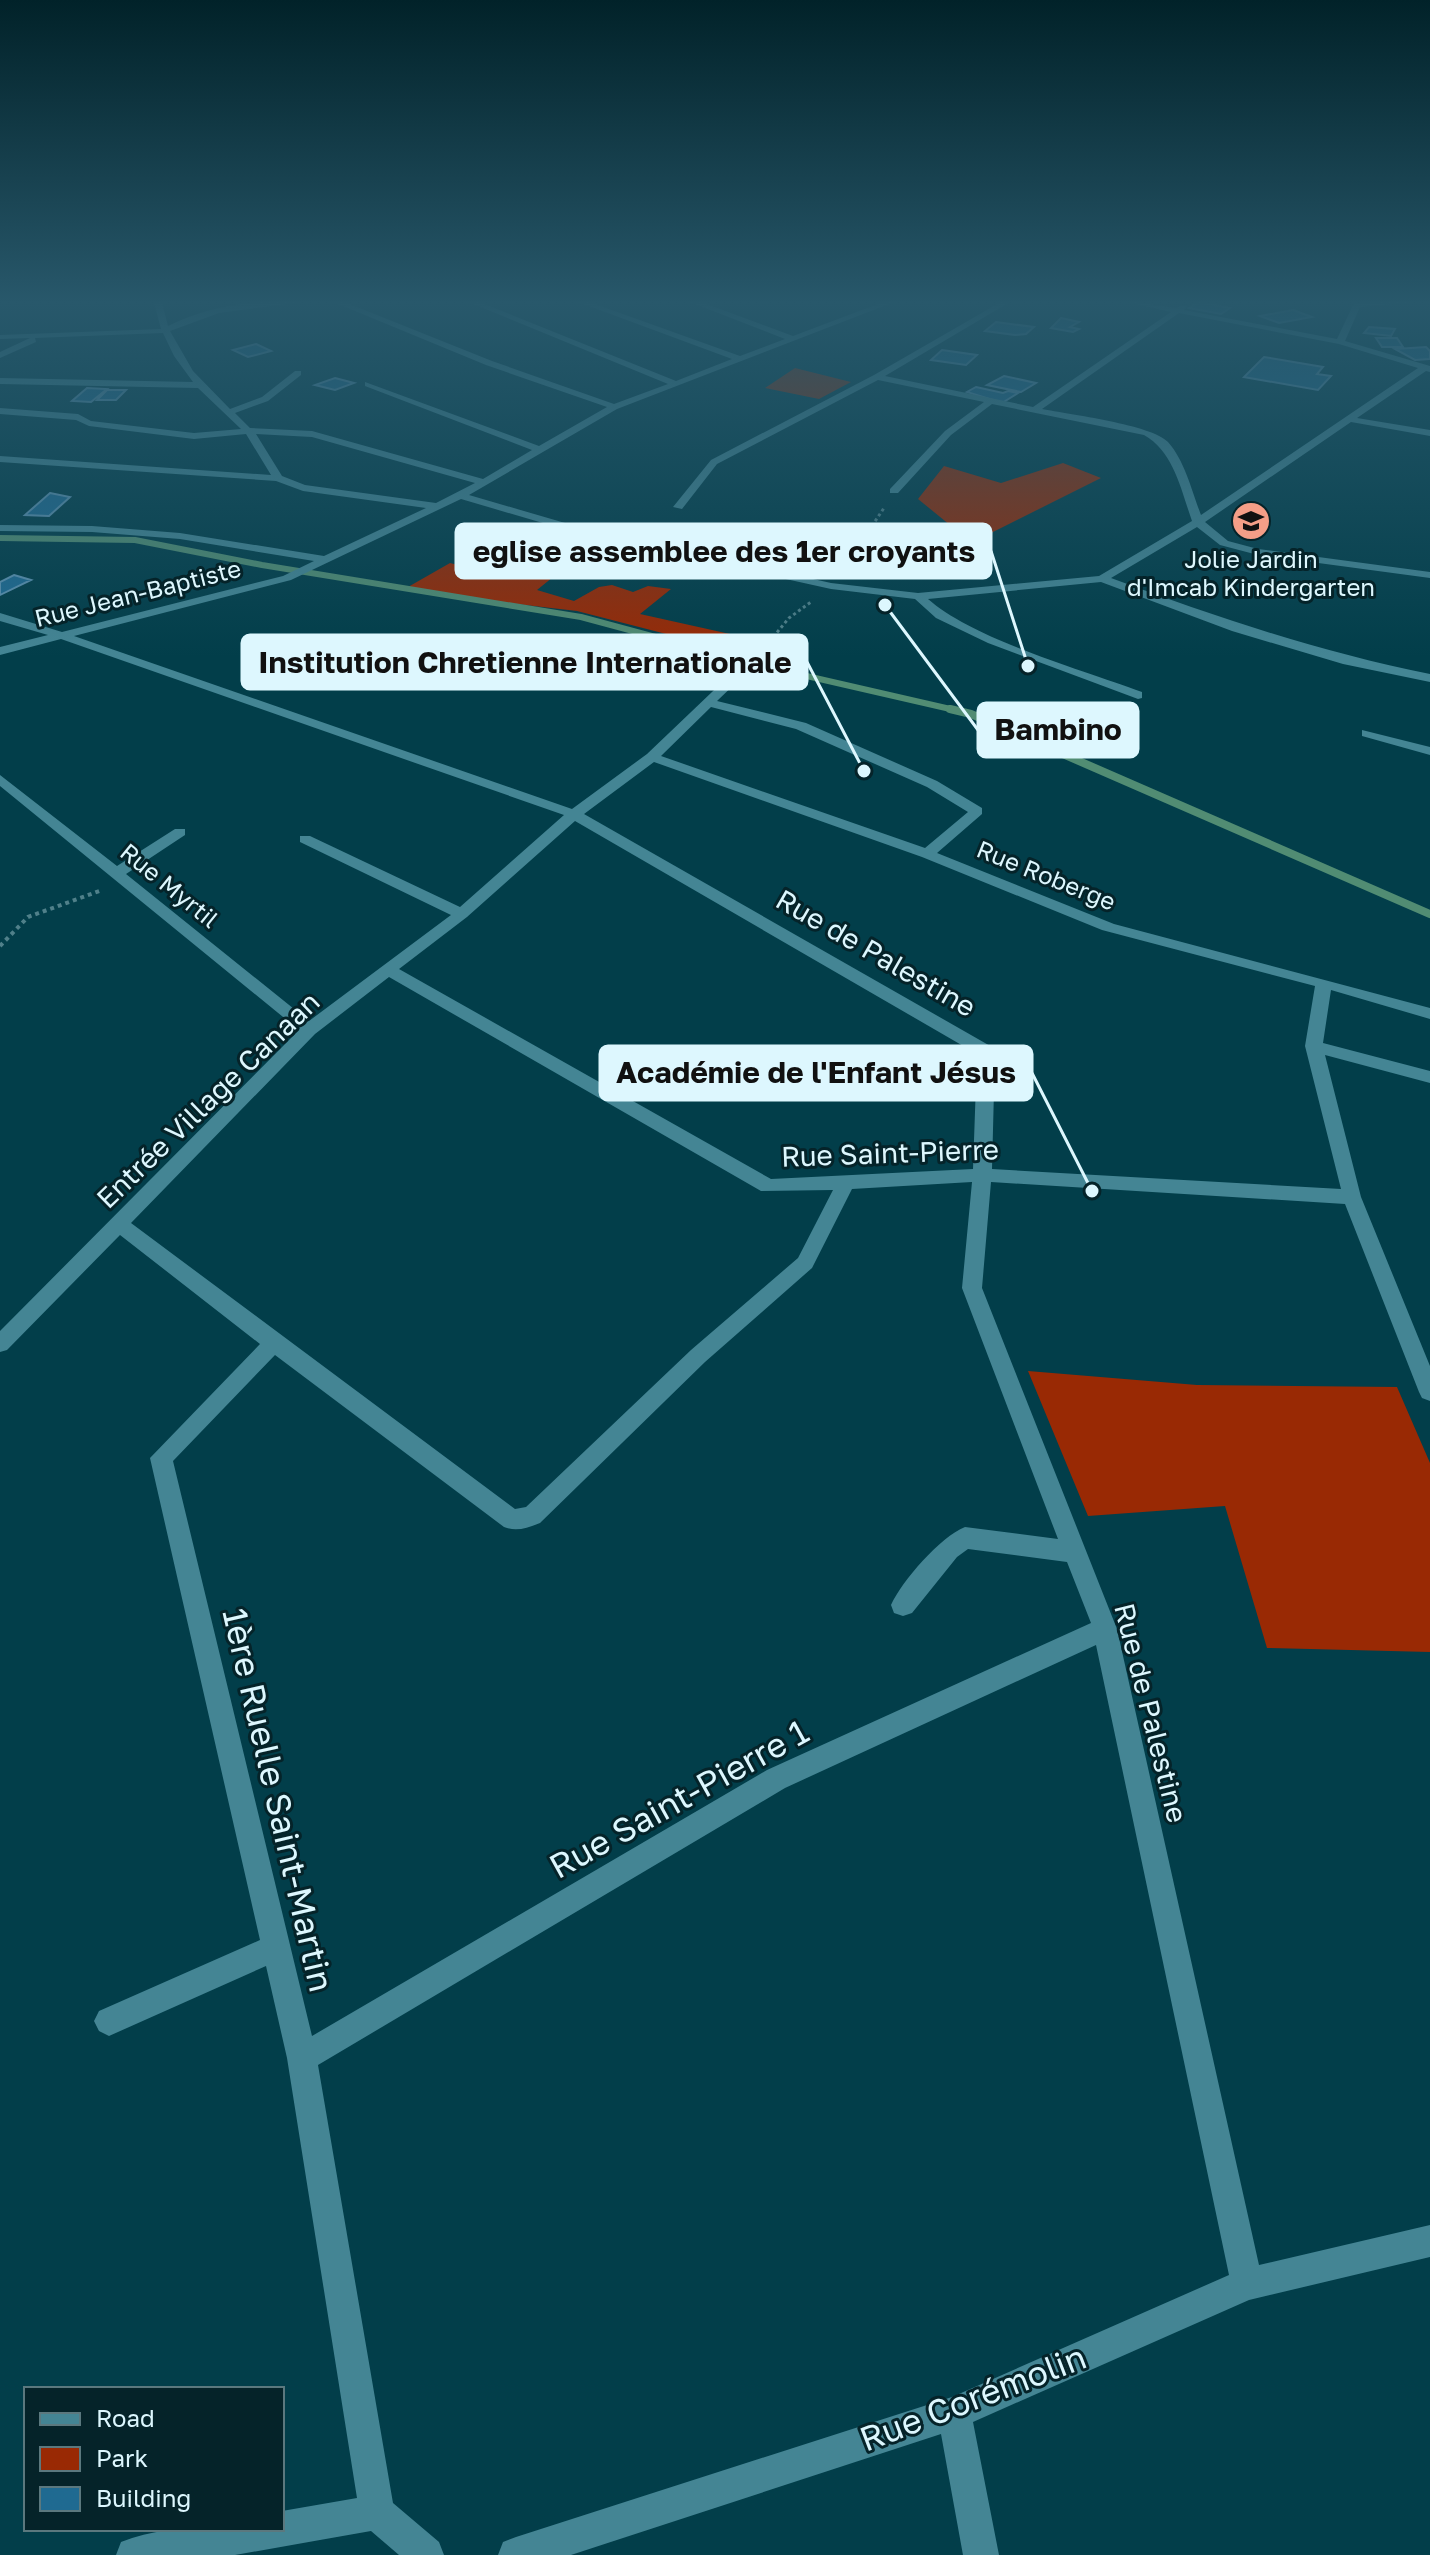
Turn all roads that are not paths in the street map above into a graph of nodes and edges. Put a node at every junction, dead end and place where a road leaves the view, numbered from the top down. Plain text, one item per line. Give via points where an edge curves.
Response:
1 (80, 418) edge
2 (236, 418) edge
3 (458, 418) edge
4 (594, 418) edge
5 (798, 418) edge
6 (968, 418) edge
7 (1078, 418) edge
8 (1348, 419) joint
9 (249, 431) junction
10 (1430, 433) edge
11 (538, 449) junction
12 (0, 459) edge
13 (278, 478) junction
14 (483, 482) junction
15 (894, 491) road end
16 (460, 496) junction
17 (439, 507) junction
18 (678, 507) dead end
19 (1198, 522) junction
20 (0, 528) edge
21 (328, 560) junction
22 (1430, 575) edge
23 (1102, 579) junction
24 (918, 596) junction
25 (0, 617) edge
26 (64, 636) junction
27 (0, 651) edge
28 (738, 674) dead end
29 (1430, 678) edge
30 (1138, 695) dead end
31 (706, 702) junction
32 (1367, 733) dead end
33 (1430, 751) edge
34 (652, 757) junction
35 (0, 779) edge
36 (574, 814) junction
37 (180, 832) dead end
38 (305, 839) dead end
39 (927, 854) junction
40 (120, 878) junction
41 (462, 914) junction
42 (390, 971) junction
43 (1324, 983) junction
44 (1430, 1014) edge
45 (309, 1030) junction
46 (1314, 1046) junction
47 (1430, 1077) edge
48 (982, 1175) junction
49 (845, 1184) junction
50 (1352, 1197) junction
51 (118, 1223) junction
52 (274, 1343) junction
53 (0, 1344) edge
54 (1430, 1392) edge
55 (1073, 1552) junction
56 (903, 1605) dead end
57 (1105, 1629) junction
58 (276, 1947) junction
59 (109, 2021) dead end
60 (302, 2058) junction
61 (1430, 2241) edge
62 (1247, 2284) junction
63 (954, 2413) junction
64 (377, 2512) junction
65 (284, 2528) edge
66 (270, 2531) edge
67 (134, 2555) edge
68 (426, 2555) edge
69 (516, 2555) edge
70 (981, 2555) edge

1 - 9 street via 194,436
2 - 9 street
3 - 11 street
4 - 11 street, Rue Jean-Baptiste
5 - 18 street via 714,462
6 - 15 street
7 - 19 street via 1121,425 1163,442
8 - 10 street
8 - 19 street
9 - 13 street via 269,455
9 - 14 street via 312,434
11 - 14 street, Rue Jean-Baptiste
12 - 13 street
13 - 17 street via 303,488
14 - 16 street, Rue Jean-Baptiste
16 - 17 street, Rue Jean-Baptiste
16 - 24 street via 570,528 831,586
17 - 21 street, Rue Jean-Baptiste
19 - 22 street via 1224,543 1258,552
19 - 23 street
20 - 21 street via 180,536
21 - 26 street, Rue Jean-Baptiste via 287,578
23 - 24 street
23 - 29 street via 1236,628
24 - 30 street via 940,616 992,640
25 - 26 street, Rue de Palestine
26 - 27 street, Rue Jean-Baptiste
26 - 36 street, Rue de Palestine
28 - 31 street, Entrée Village Canaan
31 - 34 street, Entrée Village Canaan
31 - 39 street via 801,726 932,784 977,811
32 - 33 street
34 - 36 street, Entrée Village Canaan
34 - 39 street, Rue Roberge
35 - 40 street, Rue Myrtil
36 - 41 street, Entrée Village Canaan
36 - 48 street, Rue de Palestine via 986,1051
37 - 40 street
38 - 41 street
39 - 43 street, Rue Roberge via 1108,927
40 - 45 street, Rue Myrtil
41 - 42 street, Entrée Village Canaan
42 - 45 street, Entrée Village Canaan
42 - 49 street, Rue Saint-Pierre via 768,1186
43 - 44 street, Rue Roberge
43 - 46 street
45 - 51 street, Entrée Village Canaan
46 - 47 street
46 - 50 street
48 - 49 street, Rue Saint-Pierre
48 - 50 street, Rue Saint-Pierre
48 - 55 street, Rue de Palestine via 972,1288
49 - 52 street via 805,1263 698,1356 532,1516 512,1520
50 - 54 street
51 - 52 street
51 - 53 street, Entrée Village Canaan
52 - 58 street, 1ère Ruelle Saint-Martin via 161,1458
55 - 56 street via 965,1538 949,1549
55 - 57 street, Rue de Palestine
57 - 60 street, Rue Saint-Pierre 1 via 776,1779
57 - 62 street, Rue de Palestine
58 - 59 street
58 - 60 street, 1ère Ruelle Saint-Martin
60 - 64 street, 1ère Ruelle Saint-Martin
61 - 62 street, Rue Corémolin
62 - 63 street, Rue Corémolin
63 - 69 street, Rue Corémolin
63 - 70 street
64 - 65 street
64 - 68 street
66 - 67 street

